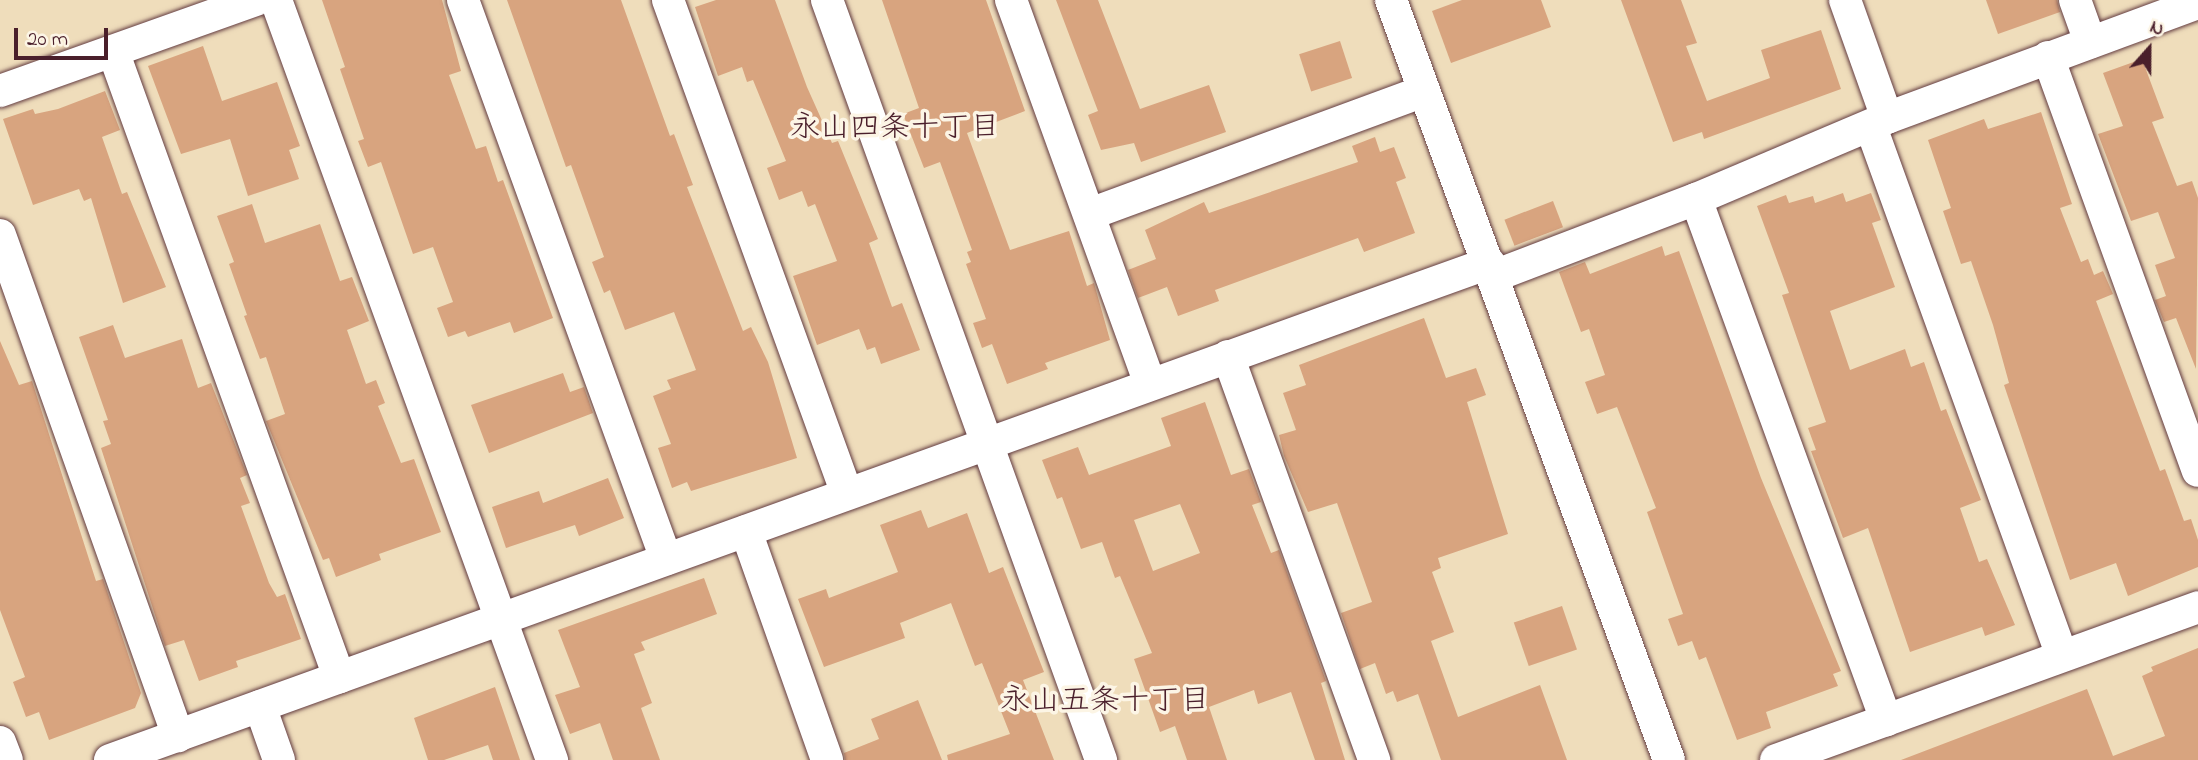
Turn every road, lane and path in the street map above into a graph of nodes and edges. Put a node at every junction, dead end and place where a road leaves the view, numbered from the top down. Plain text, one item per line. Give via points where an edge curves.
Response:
1 (256, 0) edge
2 (276, 0) edge
3 (463, 0) edge
4 (668, 0) edge
5 (827, 0) edge
6 (1011, 0) edge
7 (1391, 0) edge
8 (1845, 0) edge
9 (2075, 0) edge
10 (2198, 3) edge
11 (2090, 42) junction
12 (113, 51) junction
13 (2048, 57) junction
14 (1424, 90) junction
15 (0, 91) edge
16 (1879, 122) junction
17 (1696, 199) junction
18 (1090, 214) junction
19 (0, 235) edge
20 (1492, 269) junction
21 (1228, 356) junction
22 (1150, 385) junction
23 (986, 444) junction
24 (2198, 471) edge
25 (847, 494) junction
26 (746, 531) junction
27 (666, 559) junction
28 (2198, 607) edge
29 (501, 619) junction
30 (2062, 656) junction
31 (339, 677) junction
32 (260, 706) junction
33 (1886, 720) junction
34 (178, 736) junction
35 (0, 742) edge
36 (7, 760) edge
37 (110, 760) edge
38 (279, 760) edge
39 (552, 760) edge
40 (827, 760) edge
41 (1101, 760) edge
42 (1374, 760) edge
43 (1669, 760) edge
44 (1776, 760) edge

1 - 12 street
2 - 29 street
3 - 27 street
4 - 25 street
5 - 23 street
6 - 18 street
7 - 14 street
8 - 16 street
9 - 11 street
10 - 11 street
11 - 13 street
12 - 15 street
12 - 31 street
13 - 16 street
13 - 24 street
14 - 18 street
14 - 20 street
16 - 17 street
16 - 30 street
17 - 20 street
17 - 33 street
18 - 22 street
19 - 34 street
20 - 21 street
20 - 43 street
21 - 22 street
21 - 42 street
22 - 23 street
23 - 25 street
23 - 41 street
25 - 26 street
26 - 27 street
26 - 40 street
27 - 29 street
28 - 30 street
29 - 31 street
29 - 39 street
30 - 33 street
31 - 32 street
32 - 34 street
32 - 38 street
33 - 44 street
34 - 37 street
35 - 36 street

